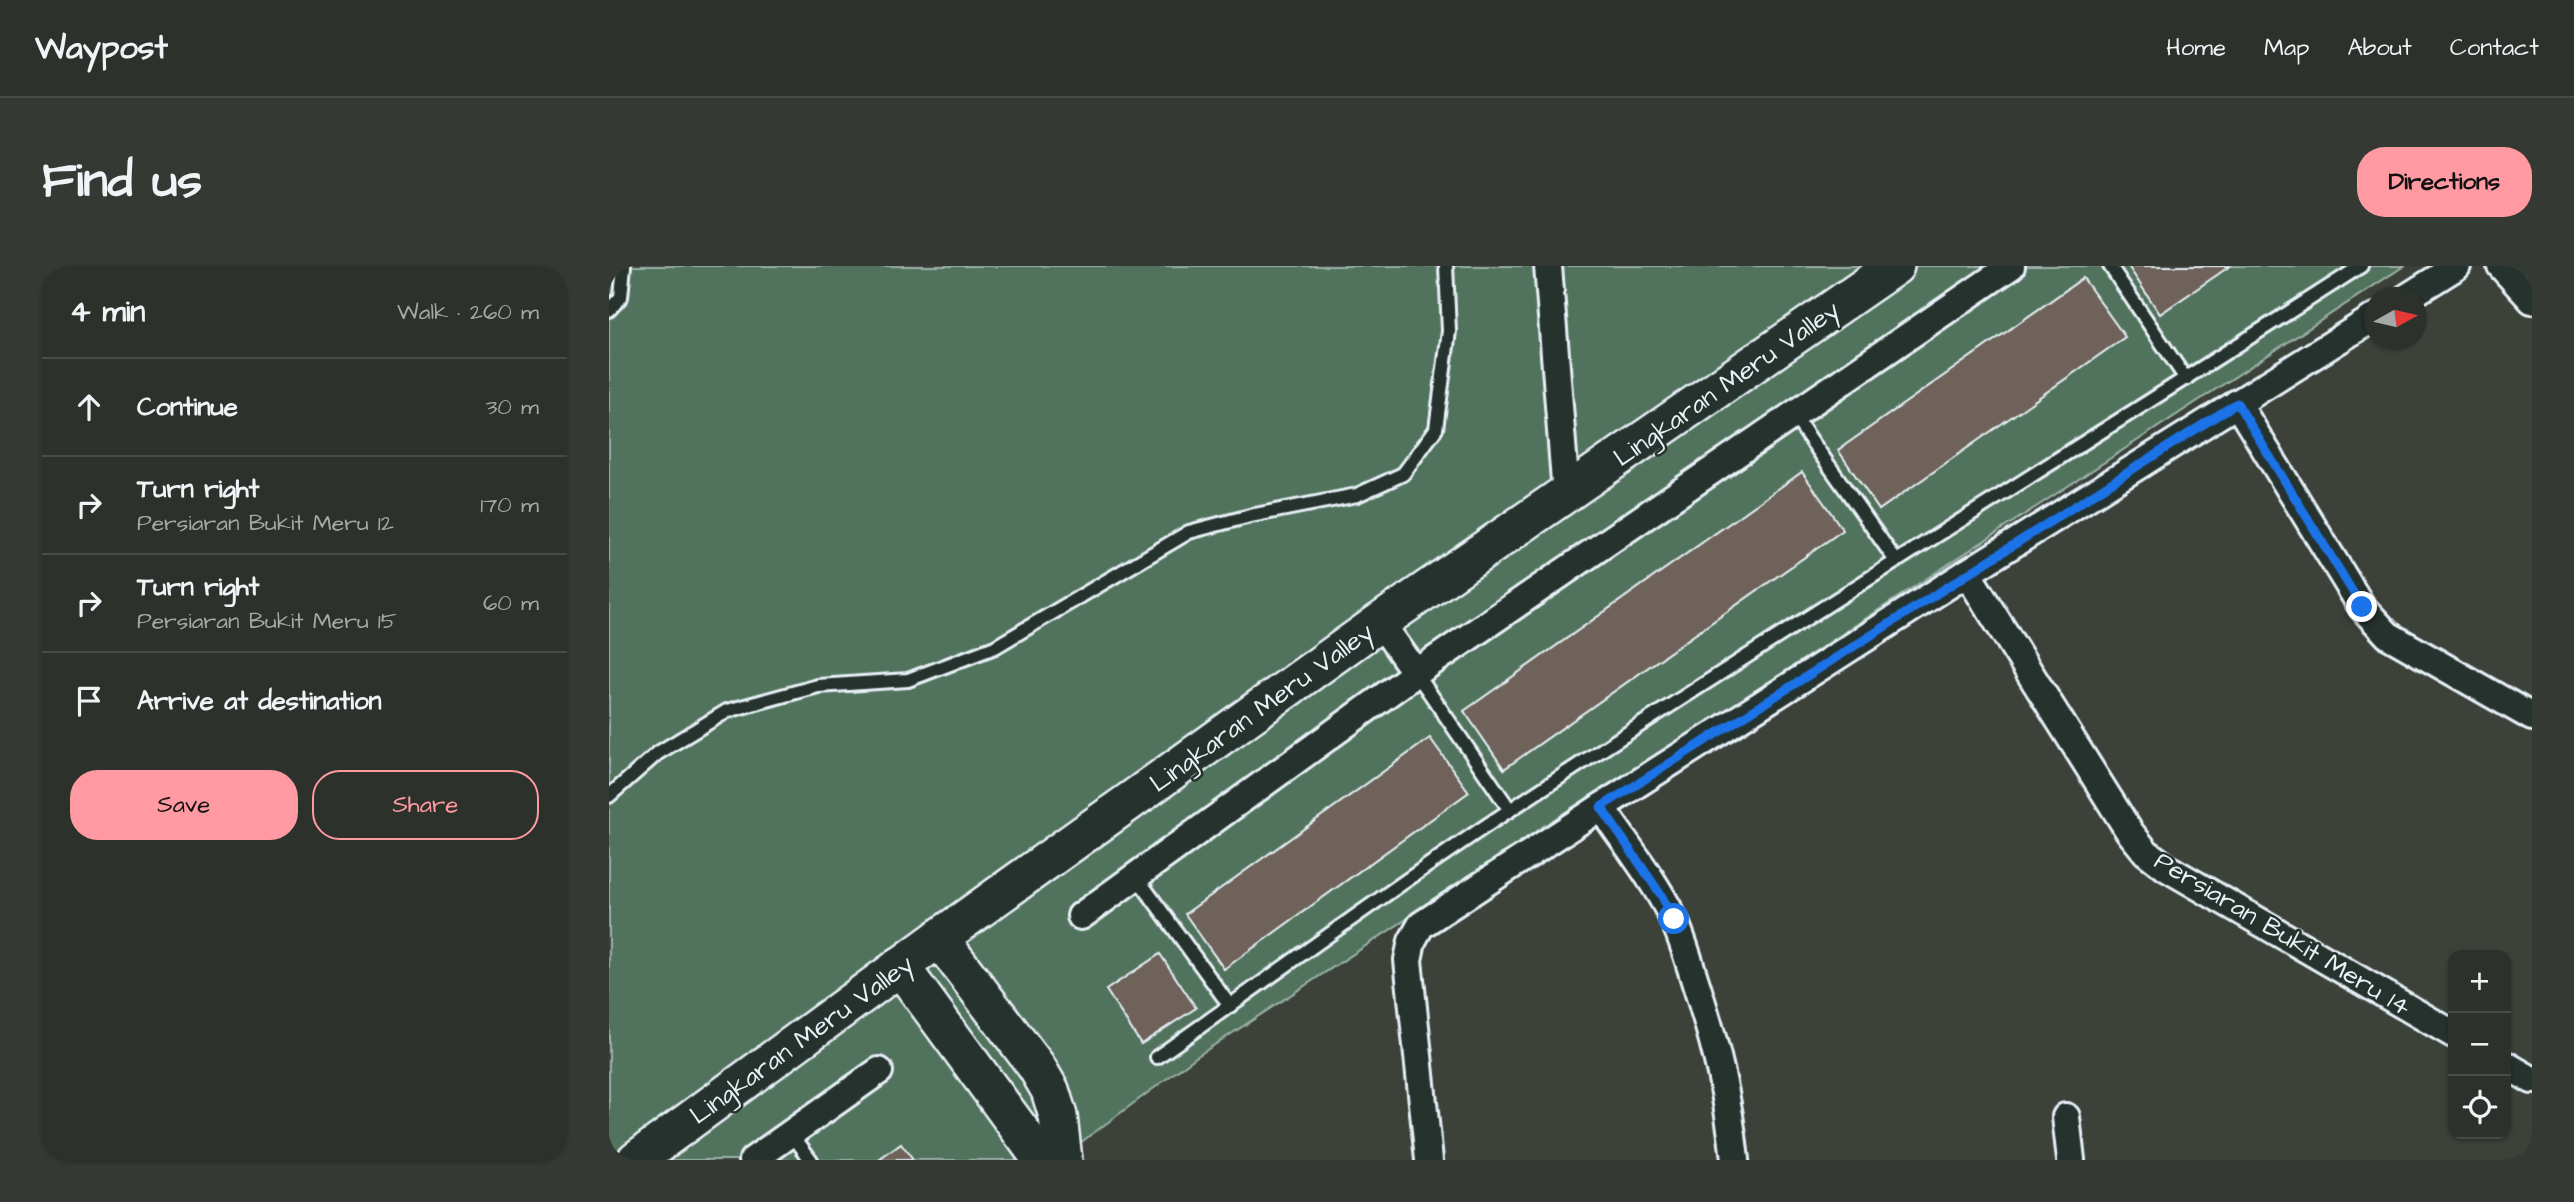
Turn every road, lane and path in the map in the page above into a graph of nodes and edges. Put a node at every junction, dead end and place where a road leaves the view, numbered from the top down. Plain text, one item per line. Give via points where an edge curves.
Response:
1 (624, 266) edge
2 (1446, 266) edge
3 (1548, 266) edge
4 (1895, 266) edge
5 (2011, 266) edge
6 (2110, 266) edge
7 (2361, 266) edge
8 (2457, 266) edge
9 (2501, 266) edge
10 (2424, 287) edge
11 (2532, 300) edge
12 (609, 310) edge
13 (2364, 324) edge
14 (2186, 379) junction
15 (2237, 403) junction
16 (1794, 416) junction
17 (1566, 494) junction
18 (1896, 561) junction
19 (1967, 573) junction
20 (1380, 622) junction
21 (1416, 673) junction
22 (2532, 717) edge
23 (609, 796) edge
24 (1601, 807) junction
25 (1510, 810) junction
26 (1136, 876) junction
27 (1081, 916) dead end
28 (939, 938) junction
29 (900, 966) junction
30 (1230, 1006) junction
31 (2448, 1031) edge
32 (1157, 1057) dead end
33 (2511, 1068) edge
34 (879, 1071) dead end
35 (2532, 1080) edge
36 (2066, 1117) dead end
37 (791, 1133) junction
38 (636, 1160) edge
39 (753, 1160) edge
40 (811, 1160) edge
41 (1042, 1160) edge
42 (1063, 1160) edge
43 (1429, 1160) edge
44 (1735, 1160) edge
45 (2071, 1160) edge

1 - 12 lane via 621,297
2 - 23 lane via 1449,331 1436,429 1403,474 1357,495 1189,532 995,647 908,680 818,686 727,711 658,753
3 - 17 street
4 - 17 street, Lingkaran Meru Valley
5 - 16 street
6 - 14 lane
7 - 14 lane
8 - 10 street
9 - 11 street
13 - 15 street
14 - 18 lane
15 - 19 street
15 - 22 street via 2374,622 2388,635
16 - 18 lane
16 - 21 street
17 - 20 street, Lingkaran Meru Valley
18 - 25 lane
19 - 24 street
19 - 31 street, Persiaran Bukit Meru 14 via 2146,852
20 - 21 street
20 - 28 street, Lingkaran Meru Valley
21 - 25 lane
21 - 26 street
24 - 43 street via 1432,916 1412,941 1409,979
24 - 44 street via 1674,919 1716,1045
25 - 30 lane
26 - 27 street
26 - 30 lane
28 - 29 street, Lingkaran Meru Valley
28 - 42 street via 1050,1090
29 - 38 street, Lingkaran Meru Valley
29 - 41 street
30 - 32 lane
33 - 35 street
34 - 37 street
36 - 45 street
37 - 39 street
37 - 40 lane

